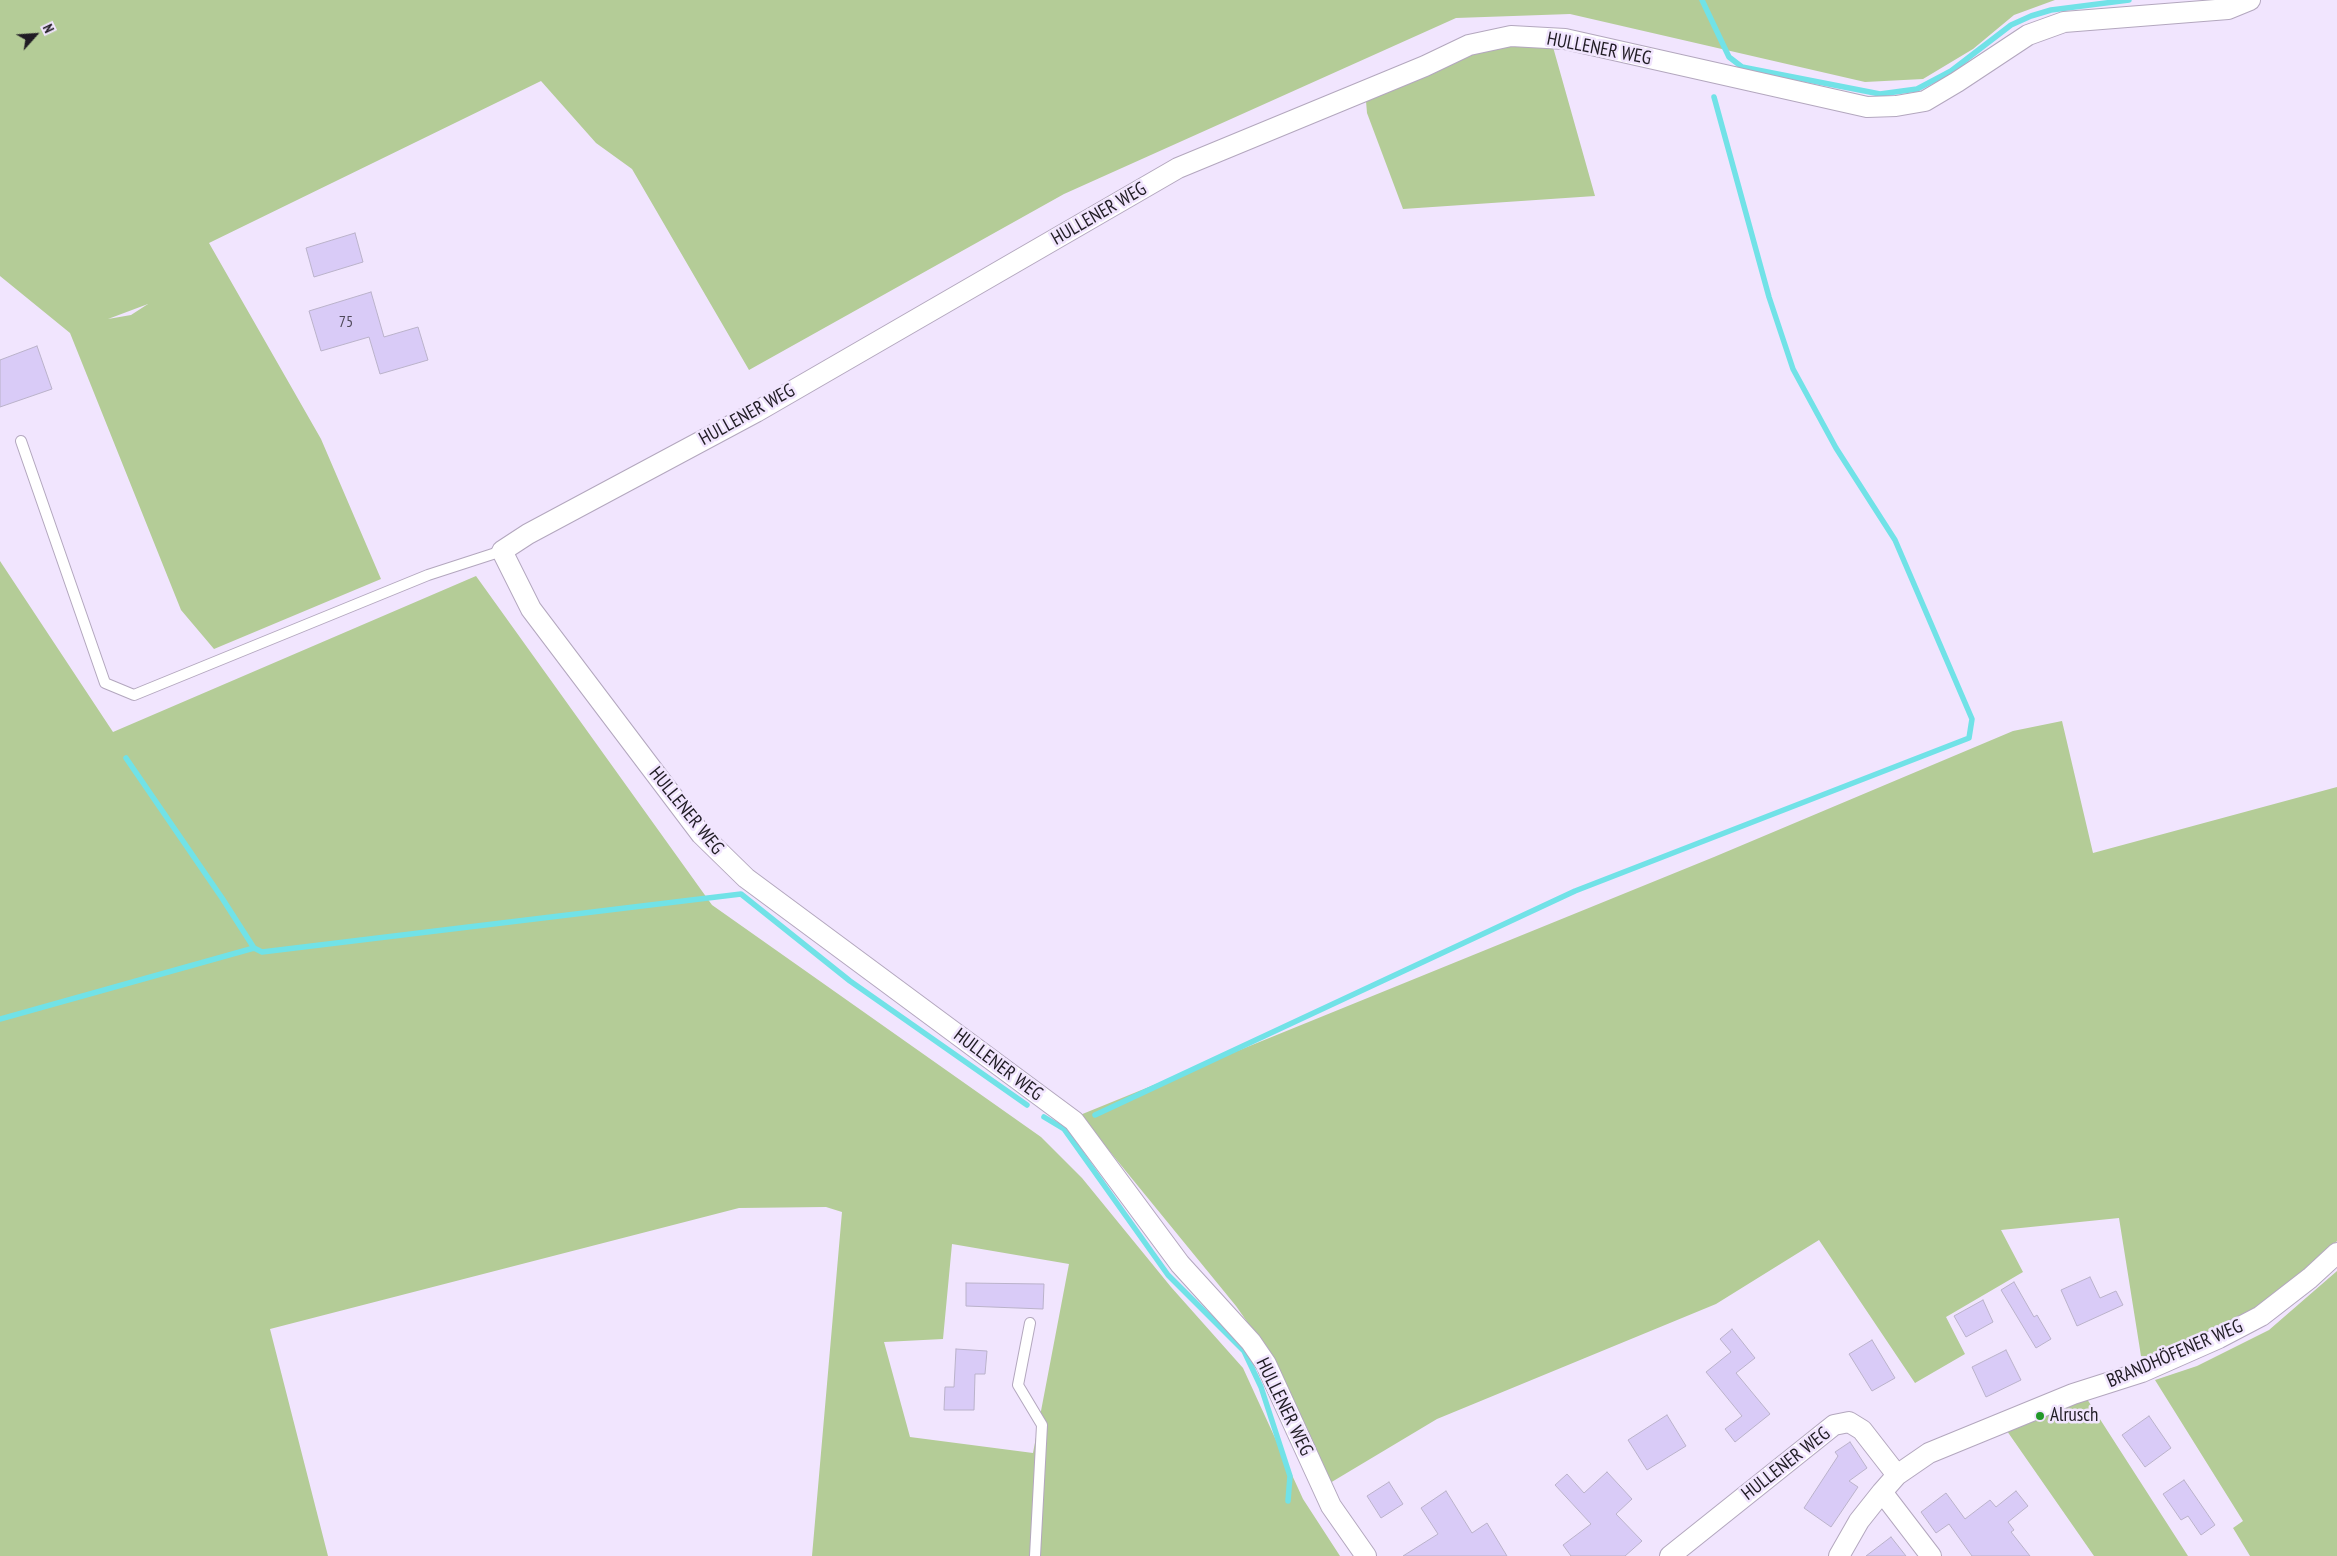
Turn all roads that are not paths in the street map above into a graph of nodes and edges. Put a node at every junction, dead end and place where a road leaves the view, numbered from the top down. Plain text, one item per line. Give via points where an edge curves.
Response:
1 (2250, 0) edge
2 (22, 441) dead end
3 (502, 551) junction
4 (2337, 1252) edge
5 (1030, 1323) dead end
6 (1897, 1475) junction
7 (1882, 1492) junction
8 (1034, 1556) edge
9 (1366, 1556) edge
10 (1670, 1556) edge
11 (1839, 1556) edge
12 (1931, 1556) edge

1 - 3 street, HULLENER WEG via 2228,9 2064,22 2028,35 1925,101 1896,106 1867,107 1565,39 1511,36 1469,45 1178,168 756,412
2 - 3 lane via 105,683 134,695 428,575
3 - 9 street, HULLENER WEG via 531,609 700,834 746,878 1074,1121 1180,1264 1251,1342 1266,1364 1331,1506
4 - 6 street, BRANDHÖFENER WEG via 2261,1316 2219,1338 2142,1372 2073,1394 1979,1432 1929,1454
5 - 8 lane via 1018,1385 1042,1425
6 - 7 street, BRANDHÖFENER WEG
6 - 10 street, HULLENER WEG via 1862,1430 1849,1422 1834,1425
7 - 11 street, BRANDHÖFENER WEG via 1859,1521
7 - 12 street

